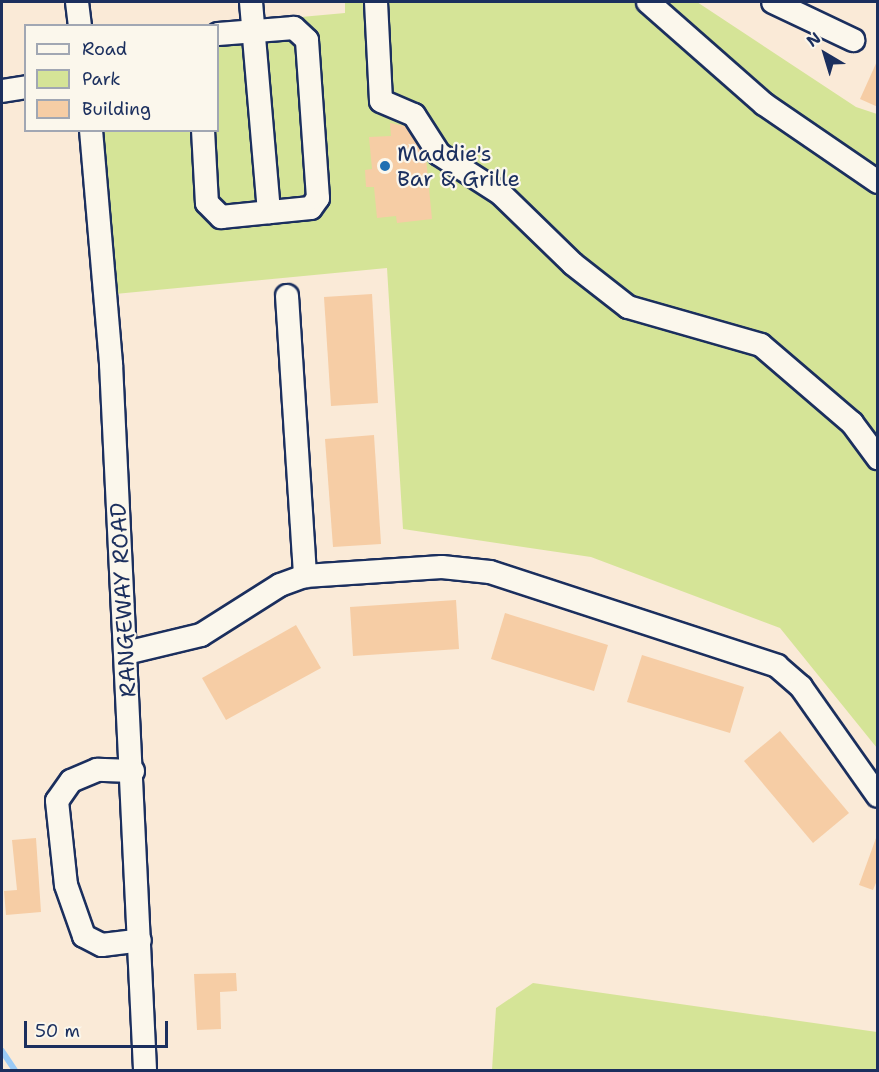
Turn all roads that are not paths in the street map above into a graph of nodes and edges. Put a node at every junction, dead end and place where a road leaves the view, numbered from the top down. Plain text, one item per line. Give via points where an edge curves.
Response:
1 (77, 2) edge
2 (251, 2) edge
3 (376, 2) edge
4 (648, 2) edge
5 (773, 2) edge
6 (80, 24) edge
7 (253, 31) junction
8 (219, 34) edge
9 (853, 40) dead end
10 (24, 87) edge
11 (2, 91) edge
12 (90, 132) edge
13 (203, 132) edge
14 (878, 182) edge
15 (269, 212) junction
16 (287, 296) dead end
17 (878, 458) edge
18 (305, 576) junction
19 (126, 653) junction
20 (133, 771) junction
21 (878, 796) edge
22 (140, 940) junction
23 (145, 1071) edge

1 - 6 street
2 - 7 street
3 - 17 street via 381,101 414,115 450,164 501,194 573,264 628,307 761,345 852,423
4 - 14 street via 764,104
5 - 9 street
7 - 8 street
7 - 15 street
7 - 15 street via 294,28 307,40 318,198 311,208
10 - 11 street
12 - 19 street, RANGEWAY ROAD via 111,364
13 - 15 street via 207,203 221,217
16 - 18 street
18 - 19 street via 274,589 201,635
18 - 21 street via 442,567 490,572 761,659 801,687
19 - 20 street, RANGEWAY ROAD
20 - 22 street, RANGEWAY ROAD
20 - 22 street via 97,770 71,781 57,801 66,885 84,936 102,945
22 - 23 street, RANGEWAY ROAD

